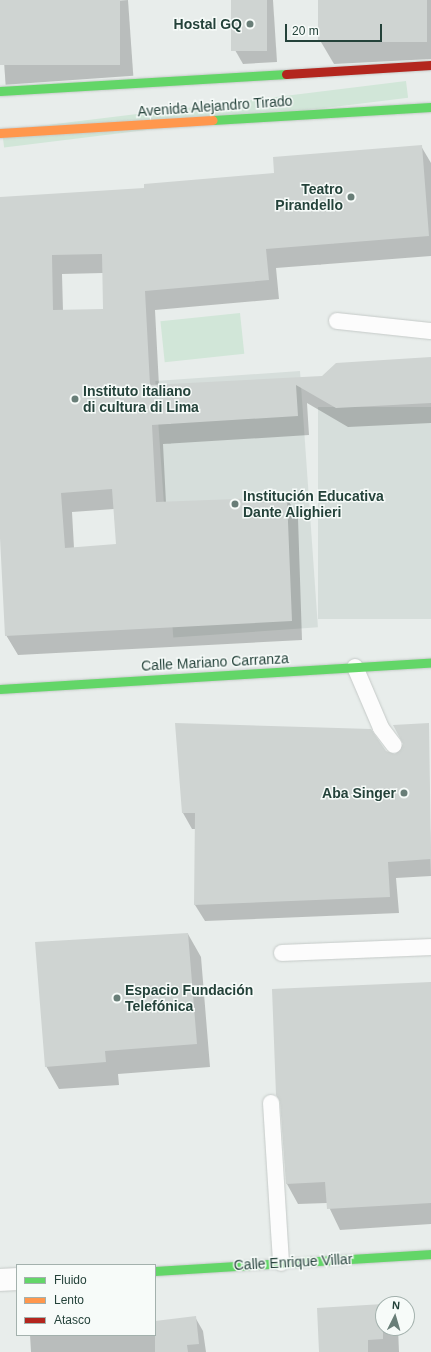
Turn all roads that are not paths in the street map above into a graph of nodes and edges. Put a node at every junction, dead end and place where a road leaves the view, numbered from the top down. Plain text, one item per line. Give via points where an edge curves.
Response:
1 (431, 65) edge
2 (0, 91) edge
3 (431, 107) edge
4 (0, 133) edge
5 (337, 322) dead end
6 (431, 331) edge
7 (431, 663) edge
8 (355, 667) junction
9 (0, 689) edge
10 (394, 745) dead end
11 (431, 947) edge
12 (282, 953) dead end
13 (271, 1103) dead end
14 (431, 1254) edge
15 (281, 1263) junction
16 (156, 1271) edge
17 (16, 1279) edge
18 (0, 1280) edge

1 - 2 main road, Avenida Alejandro Tirado
3 - 4 main road, Avenida Alejandro Tirado
5 - 6 lane
7 - 8 main road, Calle Mariano Carranza
8 - 9 main road, Calle Mariano Carranza
8 - 10 lane via 381,728
11 - 12 lane
13 - 15 lane
14 - 15 main road, Calle Enrique Villar
15 - 16 main road, Calle Enrique Villar
17 - 18 street

